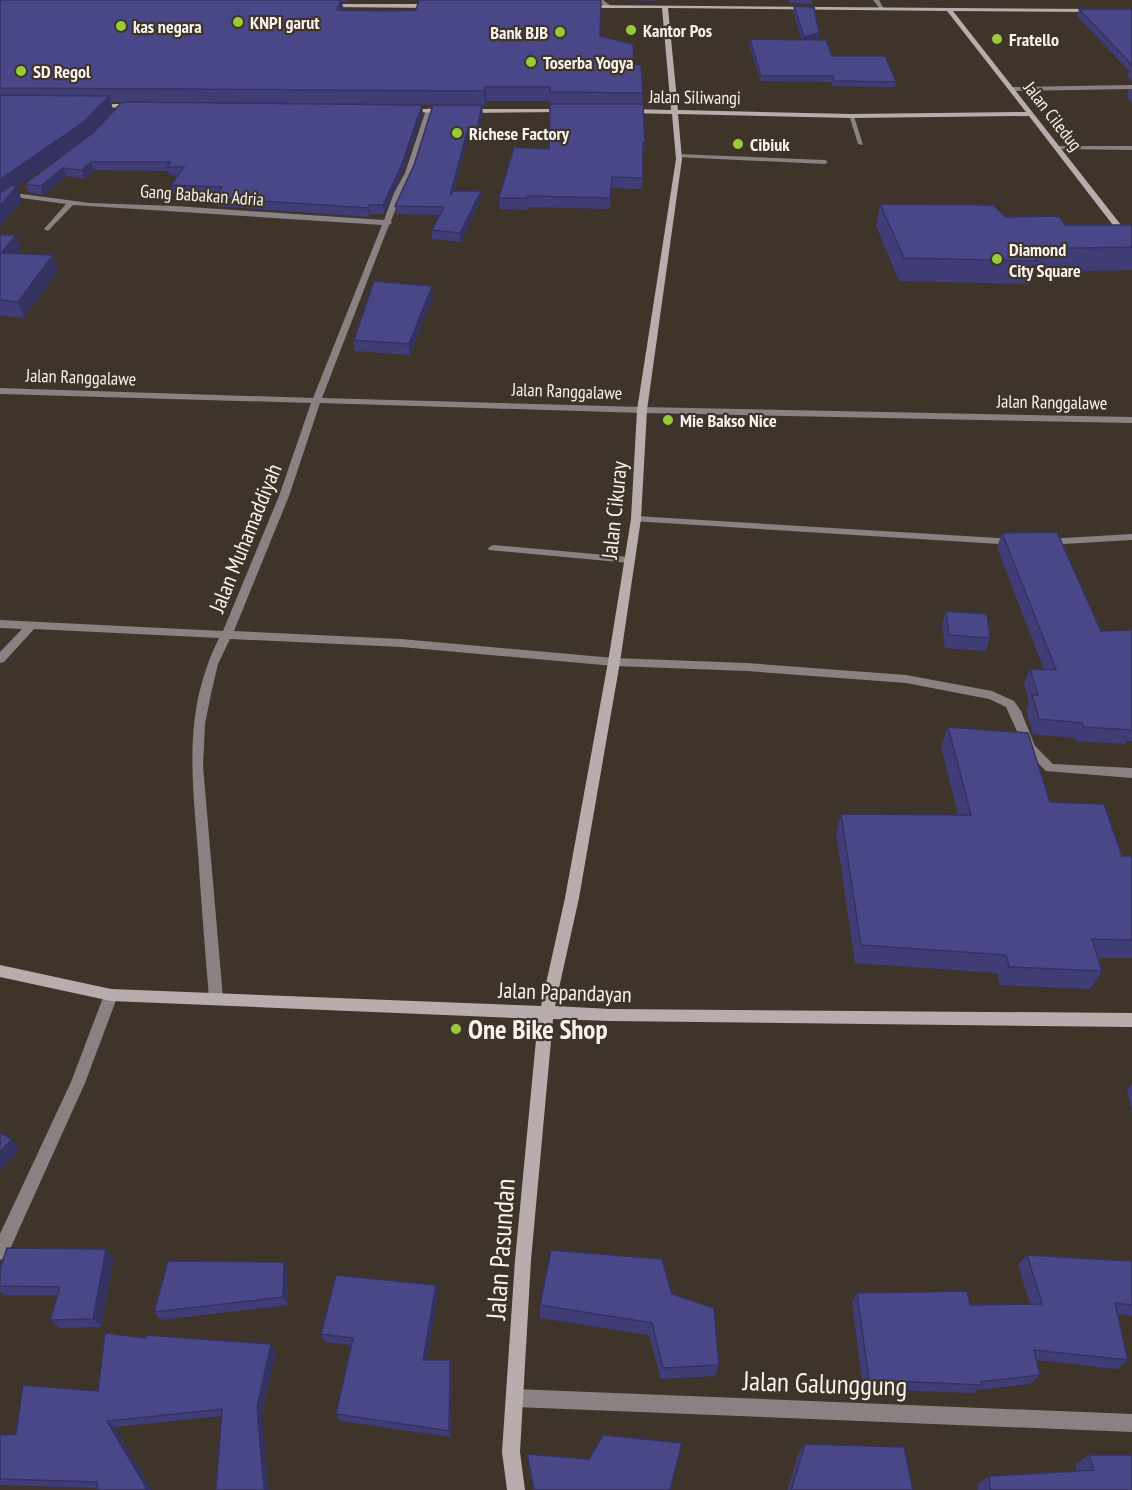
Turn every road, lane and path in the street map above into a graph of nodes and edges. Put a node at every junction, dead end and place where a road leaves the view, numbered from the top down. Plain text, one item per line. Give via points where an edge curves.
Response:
1 (599, 0) edge
2 (876, 0) edge
3 (315, 5) edge
4 (445, 6) edge
5 (576, 6) edge
6 (608, 6) junction
7 (665, 7) junction
8 (882, 8) junction
9 (948, 9) junction
10 (1098, 10) edge
11 (1132, 87) edge
12 (1013, 89) junction
13 (88, 106) edge
14 (122, 106) junction
15 (145, 106) edge
16 (395, 110) edge
17 (429, 110) junction
18 (452, 111) edge
19 (464, 111) edge
20 (570, 111) edge
21 (617, 111) edge
22 (675, 111) junction
23 (114, 114) edge
24 (1030, 114) junction
25 (851, 116) junction
26 (861, 144) dead end
27 (1059, 148) junction
28 (1132, 148) edge
29 (678, 156) junction
30 (825, 162) dead end
31 (23, 189) edge
32 (14, 195) junction
33 (7, 201) edge
34 (71, 203) junction
35 (388, 224) junction
36 (48, 229) dead end
37 (1132, 244) edge
38 (2, 393) edge
39 (317, 400) junction
40 (642, 410) junction
41 (1132, 420) edge
42 (636, 519) junction
43 (1132, 537) edge
44 (1040, 542) edge
45 (1029, 543) edge
46 (493, 548) dead end
47 (629, 560) junction
48 (0, 624) edge
49 (32, 625) junction
50 (227, 634) junction
51 (0, 659) edge
52 (614, 662) junction
53 (1132, 773) edge
54 (0, 970) edge
55 (111, 995) junction
56 (216, 998) junction
57 (546, 1013) junction
58 (1132, 1020) edge
59 (0, 1250) edge
60 (515, 1398) junction
61 (1132, 1423) edge
62 (516, 1490) edge

1 - 6 street
2 - 8 street
3 - 4 street
5 - 6 street
6 - 7 street
7 - 8 street
7 - 22 street, Jalan Cikuray
8 - 9 street
9 - 10 street
9 - 12 street, Jalan Ciledug
11 - 12 street
12 - 24 street, Jalan Ciledug
13 - 14 street
14 - 15 street
14 - 23 street
16 - 17 street
17 - 18 street
17 - 35 street, Jalan Muhamaddiyah
19 - 20 street
21 - 22 street, Jalan Siliwangi
22 - 25 street, Jalan Siliwangi
22 - 29 street, Jalan Cikuray
24 - 25 street, Jalan Siliwangi
24 - 27 street, Jalan Ciledug
25 - 26 street
27 - 28 street
27 - 37 street, Jalan Ciledug
29 - 30 street
29 - 40 street, Jalan Cikuray
31 - 32 street
32 - 33 street
32 - 34 street, Gang Babakan Adria
34 - 35 street, Gang Babakan Adria
34 - 36 street
35 - 39 street, Jalan Muhamaddiyah
38 - 39 street, Jalan Ranggalawe
39 - 40 street, Jalan Ranggalawe
39 - 50 street, Jalan Muhamaddiyah via 284,496
40 - 41 street, Jalan Ranggalawe
40 - 42 street, Jalan Cikuray
42 - 45 street
42 - 47 street, Jalan Cikuray
43 - 44 street
46 - 47 street
47 - 52 street, Jalan Cikuray
48 - 49 street
49 - 50 street
49 - 51 street
50 - 52 street via 401,643
50 - 56 street, Jalan Muhamaddiyah via 212,664 204,694 197,766
52 - 53 street via 758,667 949,685 992,695 1010,704 1030,748 1050,768
52 - 57 street, Jalan Cikuray via 572,898
54 - 55 street, Jalan Papandayan
55 - 56 street, Jalan Papandayan
55 - 59 street via 78,1083
56 - 57 street, Jalan Papandayan
57 - 58 street, Jalan Papandayan
57 - 60 street, Jalan Pasundan via 523,1260
60 - 61 street, Jalan Galunggung
60 - 62 street, Jalan Pasundan via 512,1452

